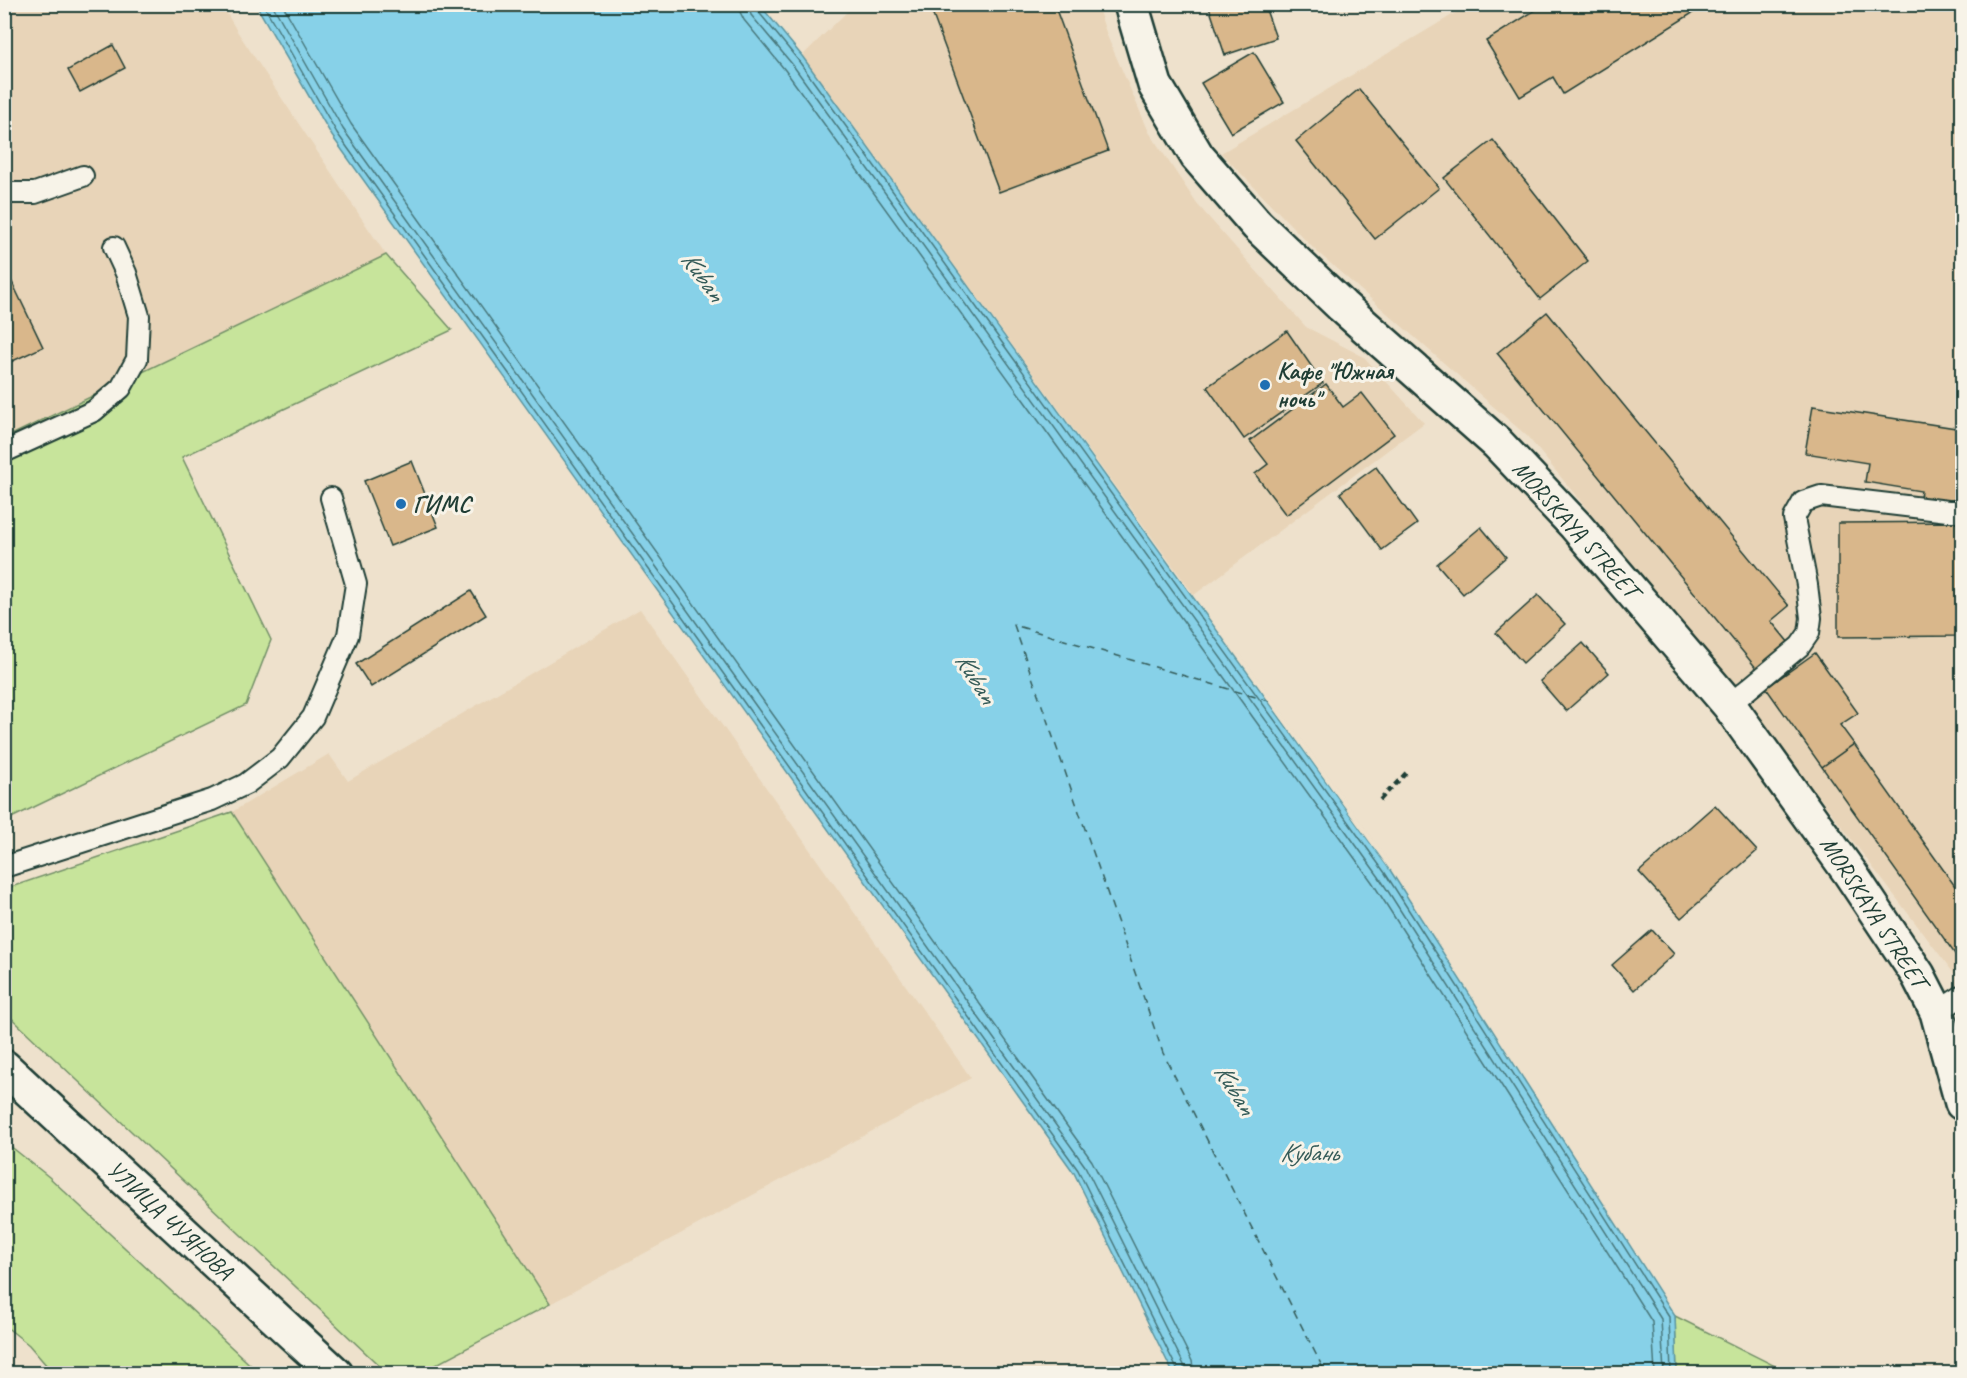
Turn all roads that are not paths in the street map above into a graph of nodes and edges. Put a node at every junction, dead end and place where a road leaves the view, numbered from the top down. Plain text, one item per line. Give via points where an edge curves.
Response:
1 (1131, 4) edge
2 (83, 176) dead end
3 (4, 193) edge
4 (114, 247) dead end
5 (4, 452) edge
6 (331, 498) dead end
7 (1962, 511) edge
8 (1729, 705) junction
9 (4, 867) edge
10 (1950, 1004) edge
11 (4, 1067) edge
12 (1962, 1104) edge
13 (336, 1374) edge

1 - 8 street, MORSKAYA STREET via 1155,85 1197,156 1257,225 1513,459 1575,525
2 - 3 lane via 34,193
4 - 5 lane via 139,316 136,359 121,388 93,411
6 - 9 lane via 356,584 348,635 313,717 280,758 246,784 212,800
7 - 8 lane via 1821,496 1803,502 1794,518 1808,585 1809,633 1800,646
8 - 10 street, MORSKAYA STREET via 1918,975
10 - 12 street, MORSKAYA STREET
11 - 13 street, УЛИЦА ЧУЯНОВА

